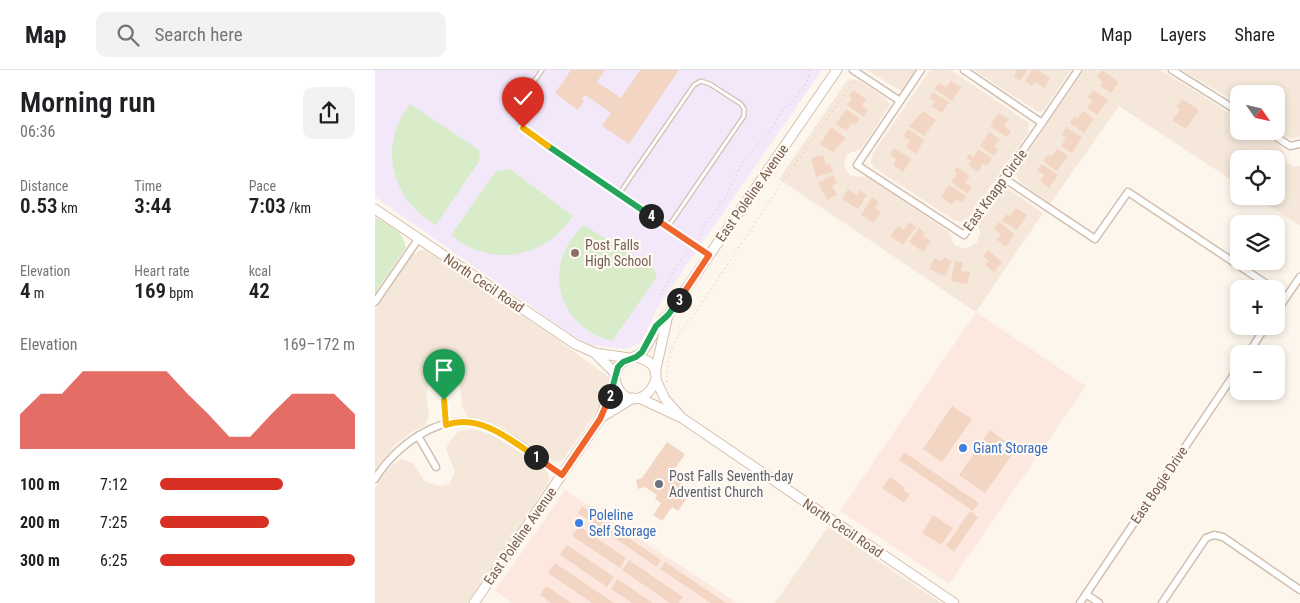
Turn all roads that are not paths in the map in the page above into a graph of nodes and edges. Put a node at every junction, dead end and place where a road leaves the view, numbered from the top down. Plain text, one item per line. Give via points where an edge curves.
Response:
1 (542, 70) edge
2 (837, 70) edge
3 (853, 70) edge
4 (921, 70) edge
5 (964, 70) edge
6 (1078, 70) edge
7 (1172, 70) edge
8 (900, 101) junction
9 (1230, 106) edge
10 (1042, 123) junction
11 (1281, 140) edge
12 (1300, 144) edge
13 (1005, 179) junction
14 (619, 194) junction
15 (375, 209) edge
16 (668, 227) junction
17 (419, 238) junction
18 (709, 255) junction
19 (1300, 277) edge
20 (1260, 280) edge
21 (1286, 297) edge
22 (375, 302) edge
23 (668, 315) junction
24 (595, 352) junction
25 (632, 358) junction
26 (656, 376) junction
27 (615, 377) junction
28 (1230, 380) edge
29 (636, 398) junction
30 (444, 400) dead end
31 (682, 418) junction
32 (600, 419) junction
33 (446, 425) junction
34 (418, 436) junction
35 (436, 467) dead end
36 (562, 475) junction
37 (375, 479) edge
38 (1300, 590) edge
39 (1086, 594) junction
40 (474, 603) edge
41 (954, 603) edge
42 (1079, 603) edge
43 (1099, 603) edge
44 (1162, 603) edge

1 - 14 lane via 517,113 523,128
2 - 18 main road, East Poleline Avenue
3 - 8 street
4 - 8 street, East Knapp Circle
5 - 10 street
6 - 10 street, East Knapp Circle
7 - 9 street
8 - 13 street, East Knapp Circle via 857,165 964,235
10 - 13 street, East Knapp Circle
11 - 12 street via 1290,146
13 - 20 street via 1095,239 1128,192
14 - 16 lane
14 - 16 lane via 694,85 701,81 710,84 741,104 744,116
15 - 17 main road, North Cecil Road
16 - 18 lane
17 - 22 street
17 - 24 main road, North Cecil Road via 567,340
18 - 23 main road, East Poleline Avenue
19 - 21 street
23 - 25 main road, East Poleline Avenue via 656,326 642,352
23 - 26 main road, East Poleline Avenue
24 - 25 main road, North Cecil Road
24 - 27 main road, North Cecil Road
25 - 26 main road via 648,362
25 - 27 main road via 623,362
26 - 29 main road via 651,391
26 - 31 main road, North Cecil Road via 665,399
27 - 29 main road via 621,393
27 - 32 main road, East Poleline Avenue
28 - 39 street, East Bogie Drive
29 - 31 main road, North Cecil Road
29 - 32 main road, East Poleline Avenue
30 - 33 street
31 - 41 main road, North Cecil Road
32 - 36 main road, East Poleline Avenue
33 - 34 street
33 - 36 street via 481,424
34 - 35 street
34 - 37 street via 385,462
36 - 40 main road, East Poleline Avenue
38 - 44 street via 1223,537 1214,535 1205,538
39 - 42 street, East Bogie Drive
39 - 43 street

